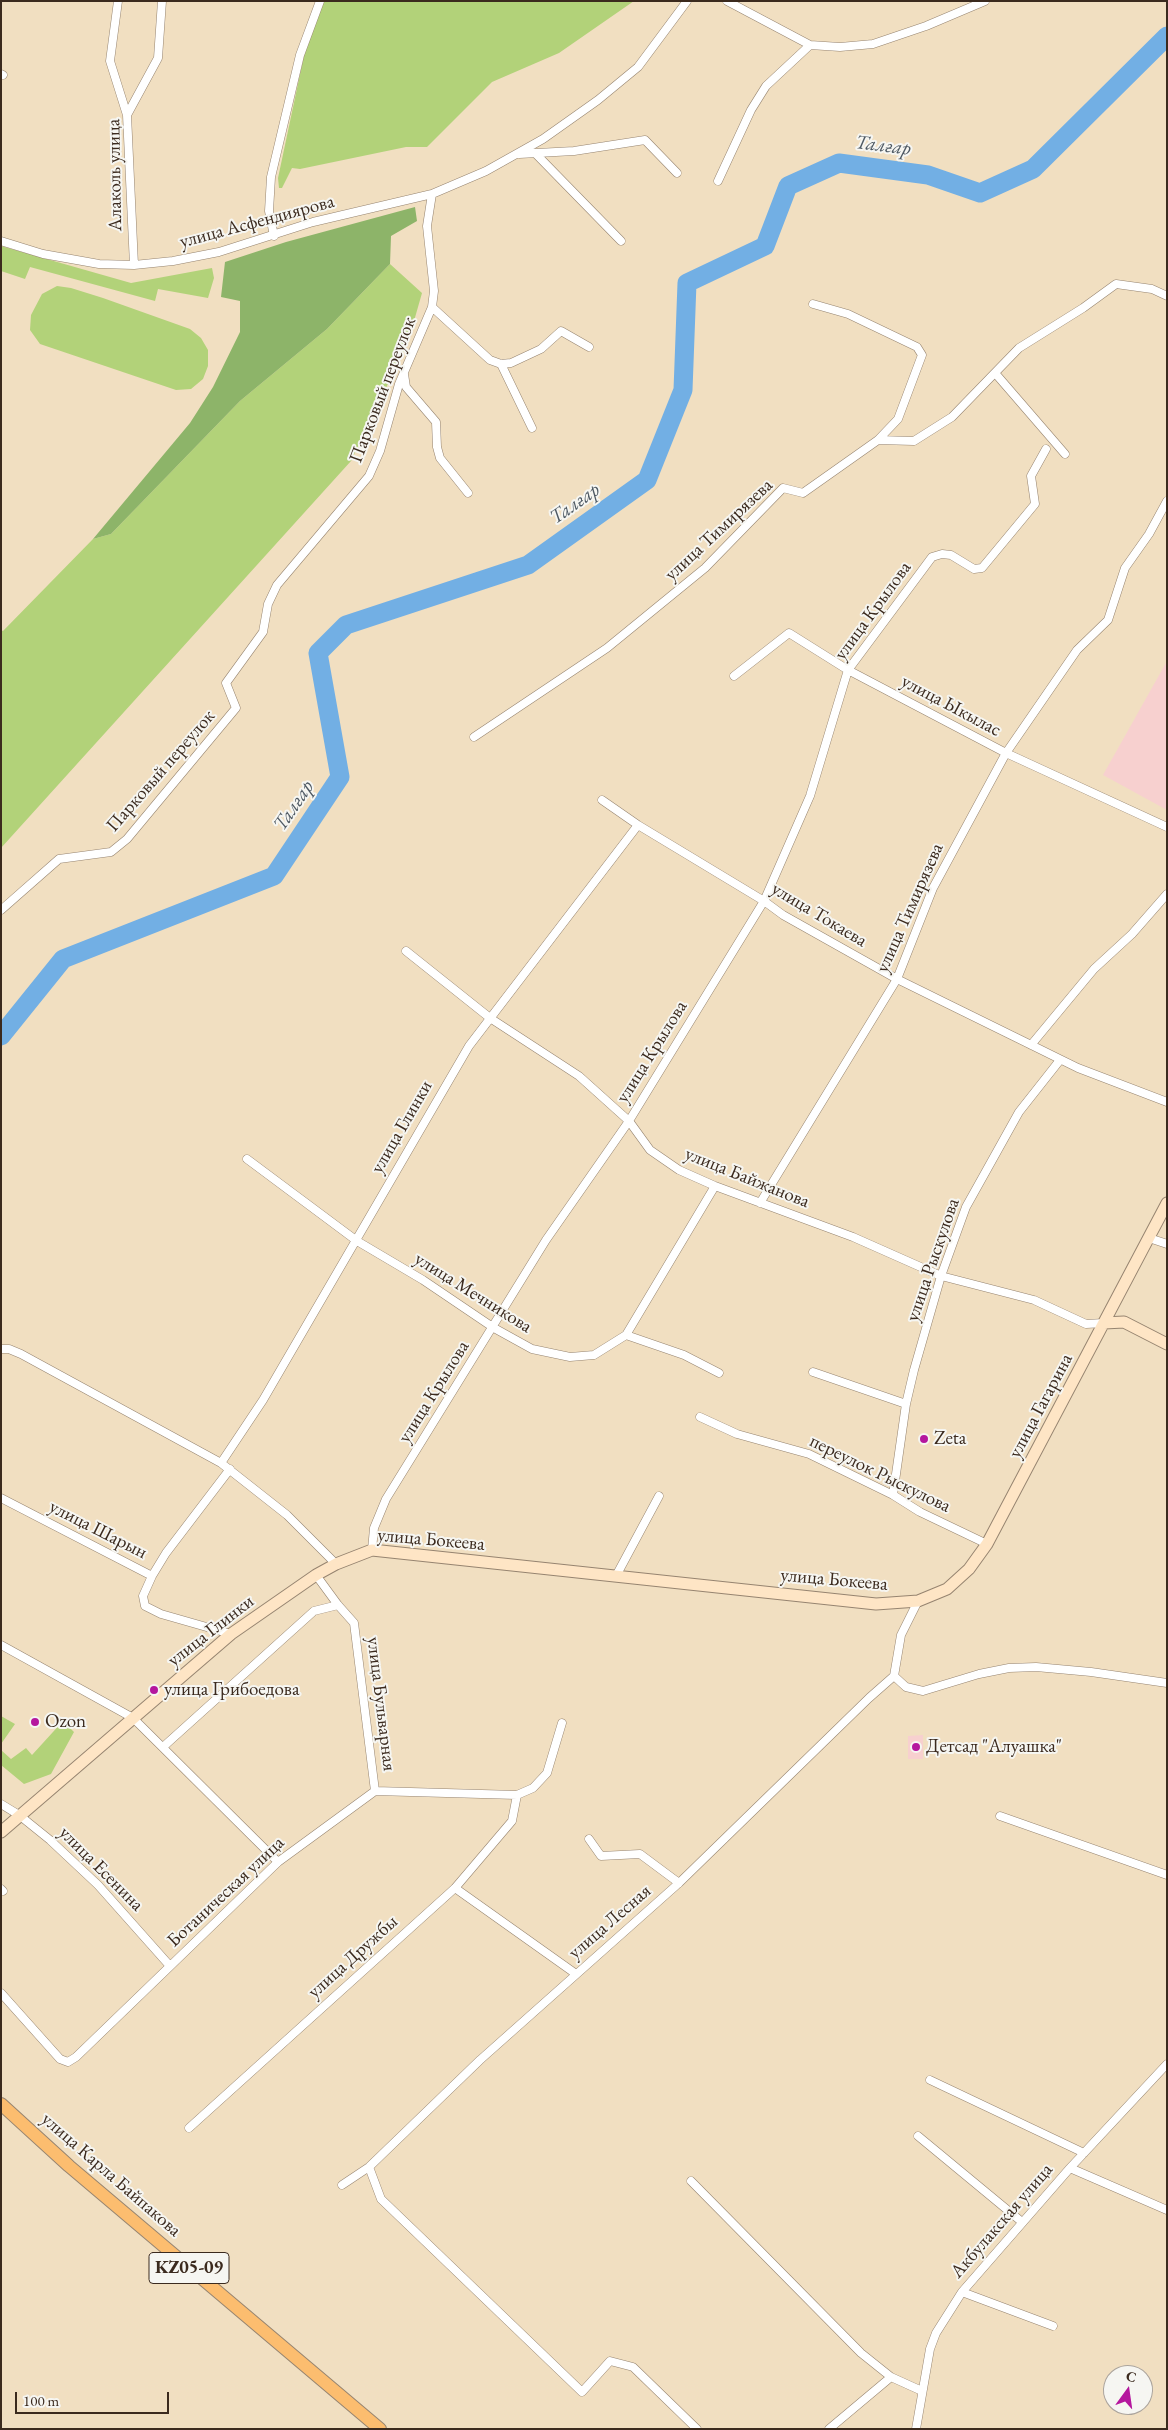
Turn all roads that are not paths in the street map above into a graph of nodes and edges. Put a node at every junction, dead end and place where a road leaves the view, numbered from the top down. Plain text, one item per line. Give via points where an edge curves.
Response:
1 (118, 1) edge
2 (162, 1) edge
3 (320, 1) edge
4 (687, 1) edge
5 (727, 1) edge
6 (985, 1) edge
7 (810, 45) junction
8 (126, 115) junction
9 (535, 153) junction
10 (517, 154) junction
11 (677, 173) dead end
12 (718, 181) dead end
13 (432, 194) junction
14 (274, 236) junction
15 (1, 241) edge
16 (621, 241) dead end
17 (134, 265) junction
18 (1167, 296) edge
19 (813, 304) dead end
20 (432, 308) junction
21 (589, 347) dead end
22 (501, 364) junction
23 (995, 373) junction
24 (404, 374) junction
25 (532, 428) dead end
26 (878, 440) junction
27 (1046, 449) dead end
28 (1065, 454) dead end
29 (468, 493) dead end
30 (1167, 501) edge
31 (848, 670) junction
32 (734, 676) dead end
33 (474, 738) dead end
34 (1006, 753) junction
35 (602, 800) dead end
36 (638, 825) junction
37 (1167, 827) edge
38 (1167, 894) edge
39 (764, 901) junction
40 (1, 910) edge
41 (406, 951) dead end
42 (897, 979) junction
43 (490, 1018) junction
44 (1031, 1045) junction
45 (1060, 1060) junction
46 (1167, 1102) edge
47 (629, 1121) junction
48 (247, 1158) dead end
49 (715, 1186) junction
50 (1167, 1202) edge
51 (760, 1203) junction
52 (1149, 1238) junction
53 (357, 1241) junction
54 (1167, 1244) edge
55 (941, 1276) junction
56 (1117, 1298) junction
57 (1124, 1322) junction
58 (1104, 1323) junction
59 (494, 1328) junction
60 (626, 1335) junction
61 (1167, 1344) edge
62 (5, 1349) edge
63 (813, 1372) dead end
64 (719, 1373) dead end
65 (906, 1404) junction
66 (700, 1417) dead end
67 (221, 1463) junction
68 (230, 1469) junction
69 (893, 1494) junction
70 (659, 1496) dead end
71 (1, 1498) edge
72 (987, 1544) junction
73 (372, 1550) junction
74 (336, 1564) junction
75 (316, 1575) junction
76 (152, 1576) junction
77 (616, 1576) junction
78 (918, 1602) junction
79 (338, 1605) junction
80 (231, 1634) junction
81 (1, 1646) edge
82 (894, 1676) junction
83 (1167, 1682) edge
84 (133, 1718) junction
85 (562, 1723) dead end
86 (163, 1747) junction
87 (375, 1791) junction
88 (517, 1795) junction
89 (1, 1804) edge
90 (19, 1815) junction
91 (1000, 1816) dead end
92 (1, 1832) edge
93 (589, 1839) dead end
94 (278, 1862) junction
95 (1167, 1876) edge
96 (679, 1883) junction
97 (454, 1888) junction
98 (170, 1966) junction
99 (576, 1974) junction
100 (1, 1993) edge
101 (1167, 2064) edge
102 (930, 2080) dead end
103 (1, 2104) edge
104 (189, 2128) dead end
105 (918, 2136) dead end
106 (1084, 2153) junction
107 (369, 2167) junction
108 (1070, 2168) junction
109 (691, 2181) dead end
110 (342, 2185) dead end
111 (1167, 2210) edge
112 (1022, 2222) junction
113 (962, 2292) junction
114 (1053, 2326) dead end
115 (891, 2377) junction
116 (922, 2391) junction
117 (380, 2429) edge
118 (697, 2429) edge
119 (829, 2429) edge
120 (916, 2429) edge

1 - 8 street via 110,61
2 - 8 street, Алаколь улица via 158,58
3 - 14 street via 300,55 271,177 269,211
4 - 10 street, улица Асфендиярова via 638,67 598,100
5 - 7 street
6 - 7 street via 872,44
7 - 12 street via 766,86 751,110
8 - 17 street, Алаколь улица
9 - 10 street
9 - 11 street via 574,151 645,140
9 - 16 street
10 - 13 street, улица Асфендиярова
13 - 14 street, улица Асфендиярова via 314,222
13 - 20 street, Парковый переулок via 426,226 434,291
14 - 17 street, улица Асфендиярова via 219,252
15 - 17 street, улица Асфендиярова via 43,254 99,264
18 - 23 street via 1152,289 1116,284 1019,348
19 - 26 street via 848,314 917,347 922,355 898,418
20 - 22 street via 490,360
20 - 24 street, Парковый переулок
21 - 22 street via 561,331 541,350
22 - 25 street
23 - 26 street via 952,417 914,441
23 - 28 street
24 - 29 street via 409,392 436,422 436,447 440,458
24 - 40 street, Парковый переулок via 369,476 277,585 268,604 263,632 226,683 236,708 127,840 111,852 59,858
26 - 33 street, улица Тимирязева via 804,493 783,488 705,568 607,648
27 - 31 street, улица Крылова via 1031,476 1035,504 982,568 974,569 951,555 932,557
30 - 34 street, улица Тимирязева via 1125,568 1108,620 1077,650
31 - 32 street, улица Ыкылас via 789,633
31 - 34 street, улица Ыкылас
31 - 39 street, улица Крылова via 810,796
34 - 37 street, улица Ыкылас
34 - 42 street, улица Тимирязева via 933,888
35 - 36 street, улица Токаева
36 - 39 street, улица Токаева
36 - 43 street, улица Глинки
38 - 44 street via 1132,934 1094,969
39 - 42 street, улица Токаева
39 - 47 street, улица Крылова
41 - 43 street, улица Байжанова
42 - 44 street, улица Токаева
42 - 51 street, улица Тимирязева
43 - 47 street, улица Байжанова via 579,1076
43 - 53 street, улица Глинки via 468,1046
44 - 45 street, улица Токаева
45 - 46 street, улица Токаева
45 - 55 street, улица Рыскулова via 1019,1112 1004,1138 966,1207
47 - 49 street, улица Байжанова via 650,1150 679,1170
47 - 59 street, улица Крылова via 546,1240
48 - 53 street, улица Мечникова
49 - 51 street, улица Байжанова
49 - 60 street, улица Мечникова
50 - 52 main road, улица Гагарина
51 - 55 street, улица Байжанова via 853,1236
52 - 54 street
52 - 56 main road, улица Гагарина
53 - 59 street, улица Мечникова
53 - 67 street, улица Глинки via 263,1400
55 - 58 street, улица Байжанова via 1034,1300 1086,1324
55 - 65 street, улица Рыскулова
56 - 57 main road
56 - 58 main road, улица Гагарина
57 - 58 main road
57 - 61 main road
58 - 72 main road, улица Гагарина
59 - 60 street, улица Мечникова via 532,1349 570,1357 594,1355
59 - 73 street, улица Крылова via 386,1499 374,1528
60 - 64 street via 684,1355
62 - 67 street
63 - 65 street
65 - 69 street, улица Рыскулова
66 - 69 street, переулок Рыскулова via 737,1434 809,1454
67 - 68 street
68 - 74 street via 287,1514
68 - 76 street
69 - 72 street, переулок Рыскулова via 920,1512
70 - 77 street
71 - 76 street, улица Шарын
72 - 78 main road, улица Гагарина via 969,1569 947,1589
73 - 74 main road, улица Бокеева
73 - 77 main road, улица Бокеева
74 - 75 main road, улица Глинки
75 - 79 street, улица Бульварная
75 - 80 main road, улица Глинки
76 - 80 street, улица Шарын via 143,1596 145,1606 161,1614
77 - 78 main road, улица Бокеева via 876,1604
78 - 82 street via 901,1635
79 - 86 street via 314,1611
79 - 87 street, улица Бульварная via 354,1623
80 - 84 main road, улица Глинки
81 - 84 street
82 - 83 street via 906,1687 924,1691 952,1680 1009,1668 1036,1667
82 - 96 street, улица Лесная
84 - 86 street
84 - 90 main road, улица Глинки
85 - 88 street via 547,1773 533,1788
86 - 94 street
87 - 88 street
87 - 94 street, Ботаническая улица
88 - 97 street, улица Дружбы via 512,1821
89 - 90 street, улица Есенина
90 - 92 main road, улица Глинки
90 - 98 street, улица Есенина via 98,1884
91 - 95 street
93 - 96 street via 601,1856 640,1854
94 - 98 street, Ботаническая улица
96 - 99 street, улица Лесная
97 - 99 street
97 - 104 street, улица Дружбы
98 - 100 street, Ботаническая улица via 76,2058 68,2062 60,2059
99 - 107 street, улица Лесная via 480,2060
101 - 106 street, Акбулакская улица
102 - 106 street
103 - 117 main road, улица Карла Байпакова / KZ05-09 via 69,2166
105 - 112 street
106 - 108 street, Акбулакская улица
107 - 110 street, улица Лесная
107 - 118 street via 381,2199 582,2392 610,2361 633,2367
108 - 111 street
108 - 112 street, Акбулакская улица
109 - 115 street via 860,2353
112 - 113 street, Акбулакская улица
113 - 114 street
113 - 116 street, Акбулакская улица via 936,2333
115 - 116 street
115 - 119 street
116 - 120 street, Акбулакская улица

